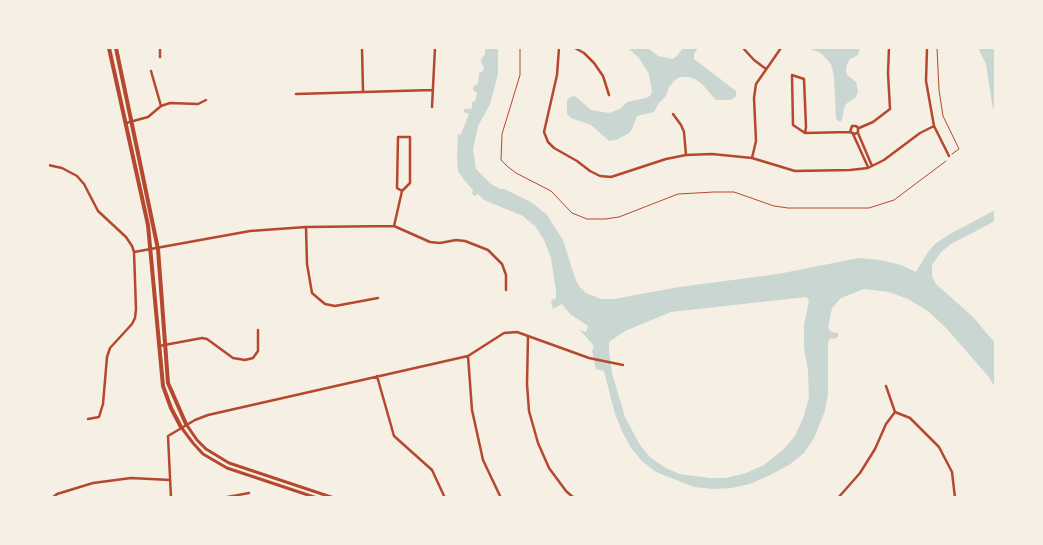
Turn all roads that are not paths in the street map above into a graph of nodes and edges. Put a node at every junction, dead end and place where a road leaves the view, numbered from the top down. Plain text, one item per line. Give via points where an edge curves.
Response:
1 (109, 48) edge
2 (116, 48) edge
3 (160, 48) edge
4 (362, 48) edge
5 (435, 48) edge
6 (559, 48) edge
7 (575, 48) edge
8 (743, 48) edge
9 (781, 48) edge
10 (888, 48) edge
11 (927, 48) edge
12 (160, 57) dead end
13 (766, 69) junction
14 (151, 71) dead end
15 (432, 90) junction
16 (363, 91) junction
17 (296, 94) dead end
18 (609, 95) dead end
19 (206, 100) dead end
20 (161, 106) junction
21 (432, 107) dead end
22 (672, 114) dead end
23 (132, 121) junction
24 (126, 123) junction
25 (934, 126) junction
26 (858, 128) junction
27 (850, 132) junction
28 (805, 133) junction
29 (858, 133) junction
30 (854, 134) junction
31 (686, 155) junction
32 (949, 156) road end
33 (752, 158) junction
34 (48, 165) edge
35 (872, 166) junction
36 (868, 168) junction
37 (402, 191) junction
38 (394, 226) junction
39 (306, 227) junction
40 (158, 249) junction
41 (151, 250) junction
42 (134, 252) junction
43 (506, 290) dead end
44 (378, 298) dead end
45 (258, 330) dead end
46 (528, 336) junction
47 (165, 345) junction
48 (160, 346) junction
49 (468, 356) junction
50 (623, 365) dead end
51 (377, 376) junction
52 (886, 386) dead end
53 (895, 412) junction
54 (88, 419) dead end
55 (186, 424) junction
56 (181, 427) junction
57 (170, 480) junction
58 (249, 493) dead end
59 (172, 497) edge
60 (52, 498) edge
61 (222, 498) edge
62 (318, 498) edge
63 (334, 498) edge
64 (445, 498) edge
65 (501, 498) edge
66 (574, 498) edge
67 (838, 498) edge
68 (955, 498) edge

1 - 24 main road
2 - 23 main road
3 - 12 street
4 - 16 street
5 - 15 street
6 - 31 street via 557,75 544,132 554,148 605,177
7 - 18 street via 594,63 603,76
8 - 13 street
9 - 13 street
10 - 26 street via 890,109
11 - 25 street via 926,81
13 - 33 street via 756,84 756,141
14 - 20 street
15 - 16 street
15 - 21 street
16 - 17 street
19 - 20 street via 198,104 170,103
20 - 23 street via 148,117
22 - 31 street via 684,132
23 - 24 street
23 - 40 main road
24 - 41 main road
25 - 32 street
25 - 35 street
26 - 27 street via 852,126
26 - 29 street
27 - 28 street
27 - 30 street
28 - 28 street via 804,79 792,75 793,125
29 - 30 street
29 - 35 street
30 - 36 street
31 - 33 street
33 - 36 street via 795,171
34 - 42 street via 77,176 98,210 126,237
35 - 36 street
37 - 37 street via 410,183 410,136 398,137 397,188
37 - 38 street
38 - 39 street
38 - 43 street via 430,242 465,241 488,250 502,264
39 - 40 street via 250,232
39 - 44 street via 312,293 325,304 334,306
40 - 41 street
40 - 47 main road
41 - 42 street
41 - 48 main road
42 - 54 street via 135,318 110,348 103,404 99,416
45 - 47 street via 258,351 253,358 245,360 233,358 202,338
46 - 49 street via 517,332 504,333
46 - 50 street via 589,358
46 - 66 street via 527,384 538,443 549,468
47 - 48 street
47 - 55 main road via 168,383
48 - 56 main road via 163,386
49 - 51 street
49 - 65 street via 472,410 484,460
51 - 55 street via 208,415
51 - 64 street via 394,436 432,470
52 - 53 street
53 - 67 street via 860,473
53 - 68 street via 910,418 939,447 952,472
55 - 56 street
55 - 63 street via 206,450 229,462
56 - 57 street via 168,436
56 - 62 street via 203,454 227,468
57 - 59 street
57 - 60 street via 131,478 93,483
58 - 61 street

